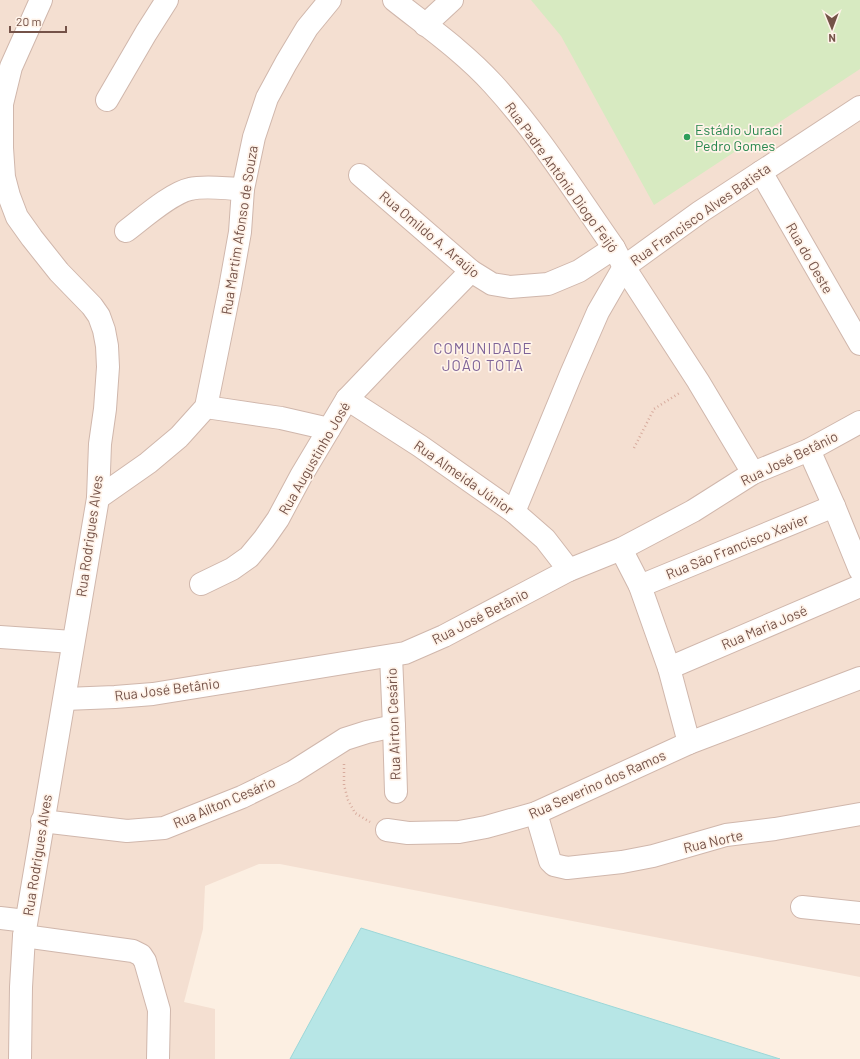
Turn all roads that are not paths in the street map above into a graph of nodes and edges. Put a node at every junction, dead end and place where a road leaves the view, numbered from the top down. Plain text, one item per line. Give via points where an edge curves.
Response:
1 (41, 0) edge
2 (167, 0) edge
3 (330, 0) edge
4 (394, 0) edge
5 (452, 0) edge
6 (425, 25) junction
7 (107, 100) dead end
8 (860, 107) edge
9 (761, 172) junction
10 (360, 175) dead end
11 (243, 189) junction
12 (126, 231) dead end
13 (619, 257) junction
14 (471, 271) junction
15 (860, 344) edge
16 (347, 399) junction
17 (206, 407) junction
18 (860, 422) edge
19 (329, 429) junction
20 (809, 450) junction
21 (753, 473) junction
22 (98, 498) junction
23 (834, 506) junction
24 (514, 512) junction
25 (621, 549) junction
26 (569, 570) junction
27 (860, 570) edge
28 (201, 584) dead end
29 (640, 586) junction
30 (860, 586) edge
31 (0, 637) edge
32 (73, 642) junction
33 (390, 656) junction
34 (669, 668) junction
35 (860, 678) edge
36 (65, 699) junction
37 (394, 726) junction
38 (689, 743) junction
39 (396, 792) dead end
40 (536, 813) junction
41 (860, 814) edge
42 (42, 821) junction
43 (387, 830) road end
44 (802, 907) dead end
45 (860, 913) edge
46 (0, 918) edge
47 (25, 929) junction
48 (20, 1059) edge
49 (158, 1059) edge

1 - 22 street, Rua Rodrigues Alves via 11,67 2,104 4,177 17,217 59,272 92,306 104,330 108,366 100,444
2 - 7 street
3 - 11 street, Rua Martim Afonso de Souza via 307,28 267,98 254,137
4 - 6 street, Rua Padre Antônio Diogo Feijó
5 - 6 street
6 - 13 street, Rua Padre Antônio Diogo Feijó via 460,52 493,84 526,123
8 - 9 street, Rua Francisco Alves Batista
9 - 13 street, Rua Francisco Alves Batista via 700,212
9 - 15 street, Rua do Oeste
10 - 14 street, Rua Omildo A. Araújo
11 - 12 street via 191,189 181,192
11 - 17 street, Rua Martim Afonso de Souza via 239,239
13 - 14 street, Rua Omildo A. Araújo via 548,284 510,287 492,284
13 - 21 street, Rua Padre Antônio Diogo Feijó
13 - 24 street, Rua Francisco Alves Batista
14 - 16 street, Rua Augustinho José
16 - 19 street, Rua Augustinho José
16 - 24 street, Rua Almeida Júnior
17 - 19 street via 282,418
17 - 22 street via 174,442
18 - 20 street, Rua José Betânio
19 - 28 street, Rua Augustinho José via 264,539 249,557 232,569
20 - 21 street, Rua José Betânio
20 - 23 street
21 - 25 street, Rua José Betânio via 694,511
22 - 32 street, Rua Rodrigues Alves
23 - 27 street
23 - 29 street, Rua São Francisco Xavier
24 - 26 street, Rua Almeida Júnior via 545,539
25 - 26 street, Rua José Betânio
25 - 29 street
26 - 33 street, Rua José Betânio via 444,636 405,653
29 - 34 street
30 - 34 street, Rua Maria José
31 - 32 street
32 - 36 street, Rua Rodrigues Alves
33 - 36 street, Rua José Betânio via 153,694
33 - 37 street, Rua Airton Cesário
34 - 38 street
35 - 38 street, Rua Severino dos Ramos
36 - 42 street, Rua Rodrigues Alves
37 - 39 street, Rua Airton Cesário
37 - 42 street, Rua Aílton Cesário via 345,739 293,772 242,797 164,828 128,831
38 - 40 street, Rua Severino dos Ramos
40 - 41 street, Rua Norte via 550,861 554,865 567,868 622,862 726,835
40 - 43 street, Rua Severino dos Ramos via 459,832 408,833
42 - 47 street, Rua Rodrigues Alves
44 - 45 street
46 - 47 street
47 - 48 street, Rua Rodrigues Alves
47 - 49 street via 141,955 146,961 159,1010

